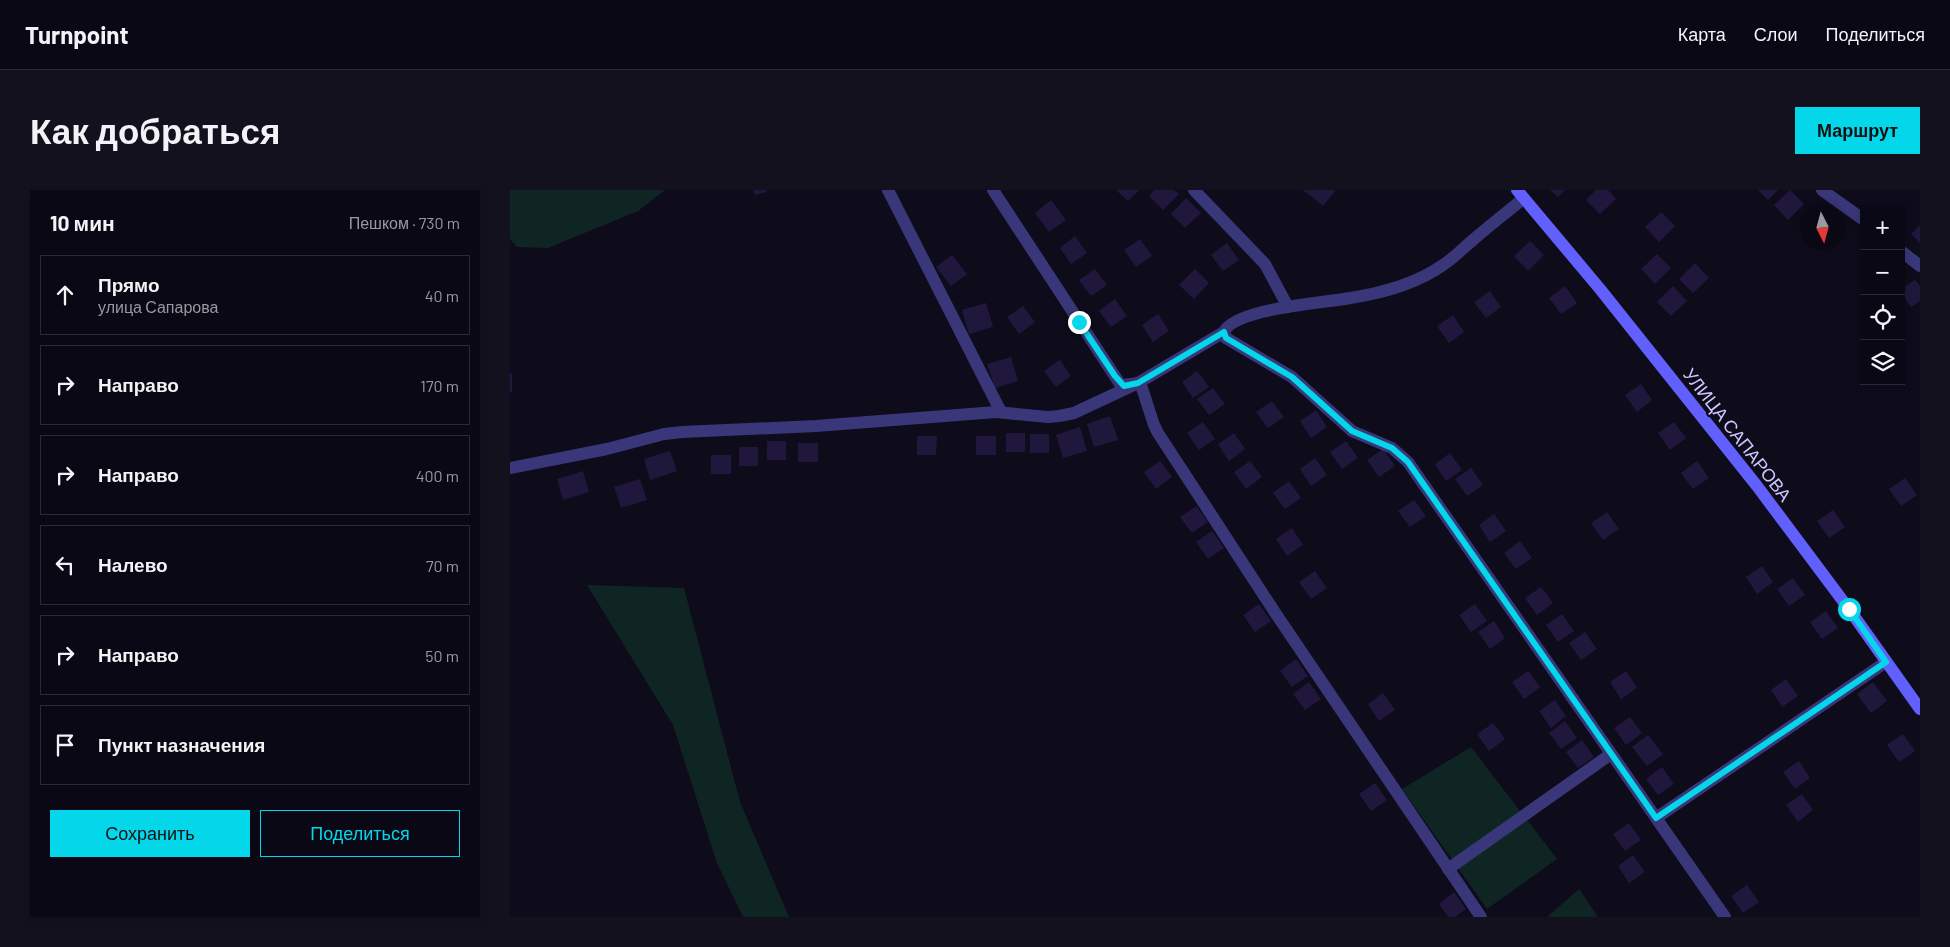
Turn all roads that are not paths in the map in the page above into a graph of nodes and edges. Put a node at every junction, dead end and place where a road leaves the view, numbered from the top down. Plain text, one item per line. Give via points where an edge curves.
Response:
1 (888, 190) edge
2 (992, 190) edge
3 (1194, 190) edge
4 (1822, 190) edge
5 (1520, 195) edge
6 (1860, 217) edge
7 (1905, 254) edge
8 (1920, 266) edge
9 (1288, 307) junction
10 (1224, 332) junction
11 (1138, 383) junction
12 (1001, 412) junction
13 (510, 468) edge
14 (1886, 662) junction
15 (1920, 709) edge
16 (1611, 754) junction
17 (1656, 818) junction
18 (1448, 870) junction
19 (1481, 917) edge
20 (1726, 917) edge

1 - 12 street
2 - 11 street via 1120,384
3 - 9 street via 1265,264
4 - 6 street
5 - 9 street via 1443,265 1406,285 1351,298
5 - 14 main road, УЛИЦА САПАРОВА via 1600,289 1757,486
7 - 8 street
9 - 10 street via 1238,320
10 - 11 street
10 - 16 street via 1226,338 1292,377 1352,431 1392,448 1408,462
11 - 12 street via 1074,413 1048,418
11 - 18 street via 1158,434
12 - 13 street via 682,432
14 - 15 main road, УЛИЦА САПАРОВА
14 - 17 street
16 - 17 street
16 - 18 street
17 - 20 street
18 - 19 street

